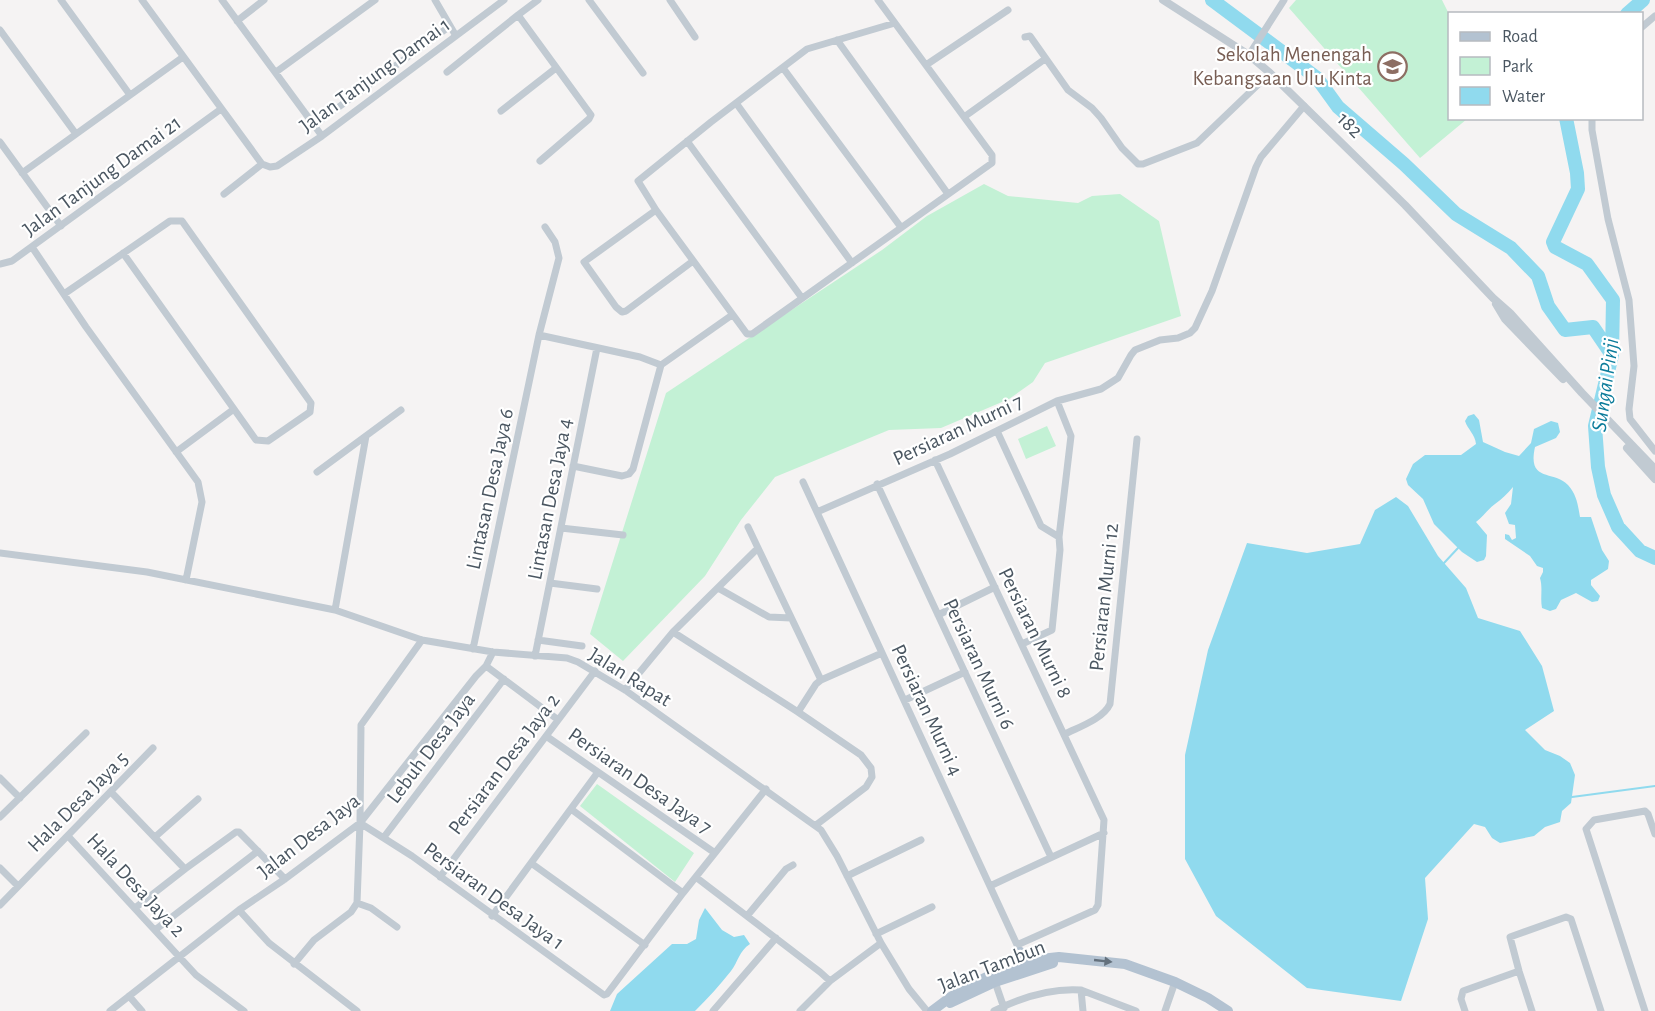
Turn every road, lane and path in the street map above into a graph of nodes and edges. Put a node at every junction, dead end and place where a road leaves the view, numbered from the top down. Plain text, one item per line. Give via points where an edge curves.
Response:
1 (61, 0) edge
2 (142, 0) edge
3 (222, 0) edge
4 (264, 0) edge
5 (375, 0) edge
6 (435, 0) edge
7 (504, 0) edge
8 (538, 0) edge
9 (589, 0) edge
10 (670, 0) edge
11 (878, 0) edge
12 (1163, 0) edge
13 (1284, 0) edge
14 (1008, 10) dead end
15 (518, 15) junction
16 (1655, 16) edge
17 (237, 21) junction
18 (895, 23) junction
19 (1643, 25) edge
20 (450, 26) junction
21 (0, 30) edge
22 (456, 36) junction
23 (695, 37) dead end
24 (1025, 37) dead end
25 (837, 40) junction
26 (1249, 55) junction
27 (183, 57) junction
28 (1045, 58) junction
29 (926, 65) junction
30 (556, 68) junction
31 (783, 68) junction
32 (276, 72) junction
33 (447, 72) dead end
34 (643, 73) dead end
35 (1270, 73) junction
36 (130, 95) junction
37 (736, 103) junction
38 (1304, 106) junction
39 (221, 109) junction
40 (501, 111) dead end
41 (964, 117) junction
42 (1592, 120) edge
43 (314, 125) junction
44 (75, 134) junction
45 (322, 136) junction
46 (687, 141) junction
47 (0, 142) edge
48 (540, 161) dead end
49 (262, 164) junction
50 (22, 173) junction
51 (224, 194) dead end
52 (948, 194) junction
53 (656, 210) junction
54 (61, 226) junction
55 (900, 226) junction
56 (544, 227) dead end
57 (32, 247) junction
58 (123, 253) junction
59 (693, 261) junction
60 (852, 262) junction
61 (0, 264) edge
62 (64, 294) junction
63 (802, 298) junction
64 (732, 315) junction
65 (539, 335) junction
66 (597, 348) junction
67 (661, 365) junction
68 (1057, 401) junction
69 (234, 409) junction
70 (401, 410) dead end
71 (1606, 420) junction
72 (997, 431) junction
73 (366, 436) junction
74 (1137, 439) dead end
75 (1655, 451) edge
76 (176, 452) junction
77 (935, 460) junction
78 (573, 466) junction
79 (1655, 469) edge
80 (317, 472) dead end
81 (1655, 479) edge
82 (803, 482) dead end
83 (877, 484) junction
84 (817, 512) junction
85 (747, 527) dead end
86 (561, 528) junction
87 (622, 535) dead end
88 (1059, 537) junction
89 (757, 549) junction
90 (0, 553) edge
91 (186, 580) junction
92 (550, 583) junction
93 (718, 588) junction
94 (995, 588) junction
95 (597, 590) dead end
96 (335, 610) junction
97 (938, 615) junction
98 (791, 618) junction
99 (673, 632) junction
100 (422, 640) junction
101 (538, 640) junction
102 (1022, 644) junction
103 (582, 646) dead end
104 (473, 649) junction
105 (493, 652) junction
106 (882, 653) junction
107 (535, 656) junction
108 (486, 666) junction
109 (594, 671) junction
110 (965, 672) junction
111 (504, 679) junction
112 (821, 680) junction
113 (625, 690) junction
114 (905, 700) junction
115 (798, 712) junction
116 (558, 719) junction
117 (86, 733) dead end
118 (1065, 734) junction
119 (546, 736) junction
120 (153, 748) dead end
121 (598, 772) junction
122 (0, 777) edge
123 (766, 789) junction
124 (112, 793) junction
125 (20, 798) junction
126 (198, 799) dead end
127 (571, 809) junction
128 (0, 817) edge
129 (360, 823) junction
130 (816, 825) junction
131 (1104, 834) junction
132 (1655, 834) edge
133 (68, 836) junction
134 (155, 837) junction
135 (384, 837) junction
136 (921, 840) dead end
137 (258, 851) junction
138 (715, 853) junction
139 (1052, 858) junction
140 (531, 863) junction
141 (793, 865) dead end
142 (0, 868) edge
143 (184, 869) junction
144 (847, 876) junction
145 (440, 877) junction
146 (697, 878) junction
147 (285, 879) junction
148 (18, 886) junction
149 (990, 886) junction
150 (683, 893) junction
151 (357, 903) junction
152 (0, 905) edge
153 (932, 907) dead end
154 (135, 908) junction
155 (239, 910) junction
156 (492, 916) junction
157 (747, 916) junction
158 (397, 927) dead end
159 (155, 930) junction
160 (876, 934) junction
161 (776, 938) junction
162 (881, 943) junction
163 (645, 945) junction
164 (1018, 948) junction
165 (180, 957) junction
166 (1059, 958) junction
167 (294, 964) junction
168 (1519, 971) junction
169 (996, 975) junction
170 (830, 981) junction
171 (1175, 982) junction
172 (1081, 990) junction
173 (129, 996) junction
174 (1004, 1009) edge
175 (932, 1010) edge
176 (110, 1011) edge
177 (142, 1011) edge
178 (244, 1011) edge
179 (357, 1011) edge
180 (713, 1011) edge
181 (800, 1011) edge
182 (994, 1011) edge
183 (1083, 1011) edge
184 (1136, 1011) edge
185 (1166, 1011) edge
186 (1228, 1011) edge
187 (1465, 1011) edge
188 (1532, 1011) edge
189 (1601, 1011) edge
190 (1645, 1011) edge

1 - 36 street
2 - 27 street
3 - 17 street
4 - 17 street
5 - 32 street
6 - 20 street
7 - 22 street, Jalan Tanjung Damai 1
8 - 15 street
9 - 34 street
10 - 23 street
11 - 18 street
12 - 26 street, 182
13 - 26 street
14 - 29 street
15 - 30 street
15 - 33 street
16 - 19 street
17 - 32 street
18 - 25 street
18 - 29 street
20 - 22 street
20 - 43 street
21 - 44 street
22 - 45 street, Jalan Tanjung Damai 1
24 - 28 street via 1030,36
25 - 31 street via 807,50
25 - 52 street
26 - 35 street, 182
27 - 36 street
27 - 39 street
28 - 35 street via 1068,90 1101,117 1134,162 1143,164 1197,143
28 - 41 street
29 - 41 street
30 - 40 street
30 - 48 street via 590,117
31 - 37 street
31 - 55 street
32 - 43 street
35 - 38 street, 182
36 - 44 street
37 - 46 street
37 - 60 street
38 - 68 street, Persiaran Murni 7 via 1256,167 1195,328 1185,336 1135,350 1115,381 1101,390
38 - 71 street, 182 via 1510,313
39 - 49 street
39 - 54 street, Jalan Tanjung Damai 21
41 - 52 street via 992,155 991,165
42 - 75 street via 1608,219 1629,300 1634,366 1629,415
43 - 45 street
44 - 50 street
45 - 49 street, Jalan Tanjung Damai 1 via 276,166
46 - 53 street via 638,180
46 - 63 street
47 - 50 street
49 - 51 street
50 - 54 street
52 - 55 street
53 - 59 street
53 - 59 street via 584,262 616,307 626,311
54 - 57 street, Jalan Tanjung Damai 21
55 - 60 street
56 - 65 street, Lintasan Desa Jaya 6 via 555,242 559,258
57 - 61 street, Jalan Tanjung Damai 21
57 - 62 street
58 - 62 street
58 - 69 street
58 - 69 street via 170,221 184,223 311,404 310,412 266,441 256,440
59 - 64 street
60 - 63 street
62 - 76 street
63 - 64 street via 752,334 747,334
64 - 67 street
65 - 66 street
65 - 104 street, Lintasan Desa Jaya 6
66 - 67 street
66 - 78 street, Lintasan Desa Jaya 4
67 - 78 street via 629,474
68 - 72 street, Persiaran Murni 7
68 - 88 street via 1071,436
69 - 76 street
70 - 73 street
71 - 79 street, 182
71 - 81 street, 182
72 - 77 street, Persiaran Murni 7
72 - 88 street via 1041,526
73 - 80 street
73 - 96 street
74 - 118 street, Persiaran Murni 12 via 1110,704 1094,719
76 - 91 street via 198,482 202,502
77 - 83 street, Persiaran Murni 7
77 - 94 street, Persiaran Murni 8
78 - 86 street, Lintasan Desa Jaya 4
82 - 84 street, Persiaran Murni 4
83 - 84 street, Persiaran Murni 7
83 - 97 street, Persiaran Murni 6
84 - 106 street, Persiaran Murni 4
85 - 89 street
86 - 87 street
86 - 92 street, Lintasan Desa Jaya 4
88 - 102 street via 1052,630
89 - 93 street
89 - 98 street
90 - 91 street, Jalan Rapat
91 - 96 street, Jalan Rapat
92 - 95 street
92 - 101 street, Lintasan Desa Jaya 4
93 - 98 street via 769,617
93 - 99 street
94 - 97 street
94 - 102 street, Persiaran Murni 8
96 - 100 street, Jalan Rapat
97 - 110 street, Persiaran Murni 6
98 - 112 street
99 - 113 street
99 - 115 street
100 - 104 street, Jalan Rapat
100 - 129 street via 361,725
101 - 103 street
101 - 107 street, Lintasan Desa Jaya 4
102 - 118 street, Persiaran Murni 8
104 - 105 street, Jalan Rapat
105 - 107 street, Jalan Rapat
105 - 108 street, Jalan Desa Jaya
106 - 112 street
106 - 114 street, Persiaran Murni 4
107 - 109 street, Jalan Rapat via 567,658
108 - 111 street
108 - 129 street, Jalan Desa Jaya
109 - 113 street, Jalan Rapat
109 - 116 street, Persiaran Desa Jaya 2
110 - 114 street
110 - 139 street, Persiaran Murni 6
111 - 116 street
111 - 135 street, Lebuh Desa Jaya
112 - 115 street
113 - 123 street, Jalan Rapat
114 - 149 street, Persiaran Murni 4
115 - 130 street via 861,755 871,768 872,777 866,787
116 - 119 street, Persiaran Desa Jaya 2
117 - 125 street
118 - 131 street, Persiaran Murni 8 via 1104,820
119 - 121 street, Persiaran Desa Jaya 7
119 - 145 street, Persiaran Desa Jaya 2
120 - 124 street, Hala Desa Jaya 5
121 - 127 street
121 - 138 street, Persiaran Desa Jaya 7
122 - 125 street
123 - 130 street, Jalan Rapat
123 - 138 street
124 - 133 street, Hala Desa Jaya 5
124 - 134 street
125 - 128 street
126 - 134 street
127 - 140 street
127 - 150 street
129 - 135 street, Persiaran Desa Jaya 1
129 - 147 street, Jalan Desa Jaya
129 - 151 street
130 - 144 street, Jalan Rapat
131 - 139 street
131 - 164 street via 1095,910
132 - 190 street via 1645,811 1594,820 1586,829
133 - 148 street, Hala Desa Jaya 5
133 - 154 street, Hala Desa Jaya 2
134 - 143 street
135 - 145 street, Persiaran Desa Jaya 1
136 - 144 street
137 - 143 street via 236,832
137 - 147 street
137 - 159 street
138 - 146 street
139 - 149 street
140 - 156 street
140 - 163 street
141 - 157 street
142 - 148 street
143 - 154 street
144 - 160 street, Jalan Rapat
145 - 156 street, Persiaran Desa Jaya 1
146 - 150 street
146 - 157 street
147 - 155 street, Jalan Desa Jaya
148 - 152 street, Hala Desa Jaya 5
149 - 164 street, Persiaran Murni 4
150 - 163 street
151 - 158 street
151 - 167 street via 314,940
153 - 160 street
154 - 159 street, Hala Desa Jaya 2
155 - 165 street, Jalan Desa Jaya
155 - 167 street
156 - 163 street, Persiaran Desa Jaya 1 via 603,995
157 - 161 street
159 - 165 street, Hala Desa Jaya 2
160 - 162 street, Jalan Rapat
161 - 170 street
161 - 180 street
162 - 170 street
162 - 175 street, Jalan Rapat via 909,989
164 - 166 main road via 1027,956
164 - 169 main road via 1018,959
165 - 173 street, Jalan Desa Jaya
165 - 178 street, Hala Desa Jaya 2 via 196,975
166 - 169 main road, Jalan Tambun via 1032,960
166 -> 171 main road, Jalan Tambun via 1125,964
167 - 179 street
168 - 187 street via 1462,991
168 - 188 street
168 - 189 street via 1510,941 1512,935 1566,917 1571,920
169 - 174 street
169 - 175 main road, Jalan Tambun via 960,990
170 - 181 street
171 - 185 street
171 - 186 main road, Jalan Tambun
172 - 174 street via 1052,991
172 - 183 street
172 - 184 street
173 - 176 street, Jalan Desa Jaya
173 - 177 street
174 - 182 street

